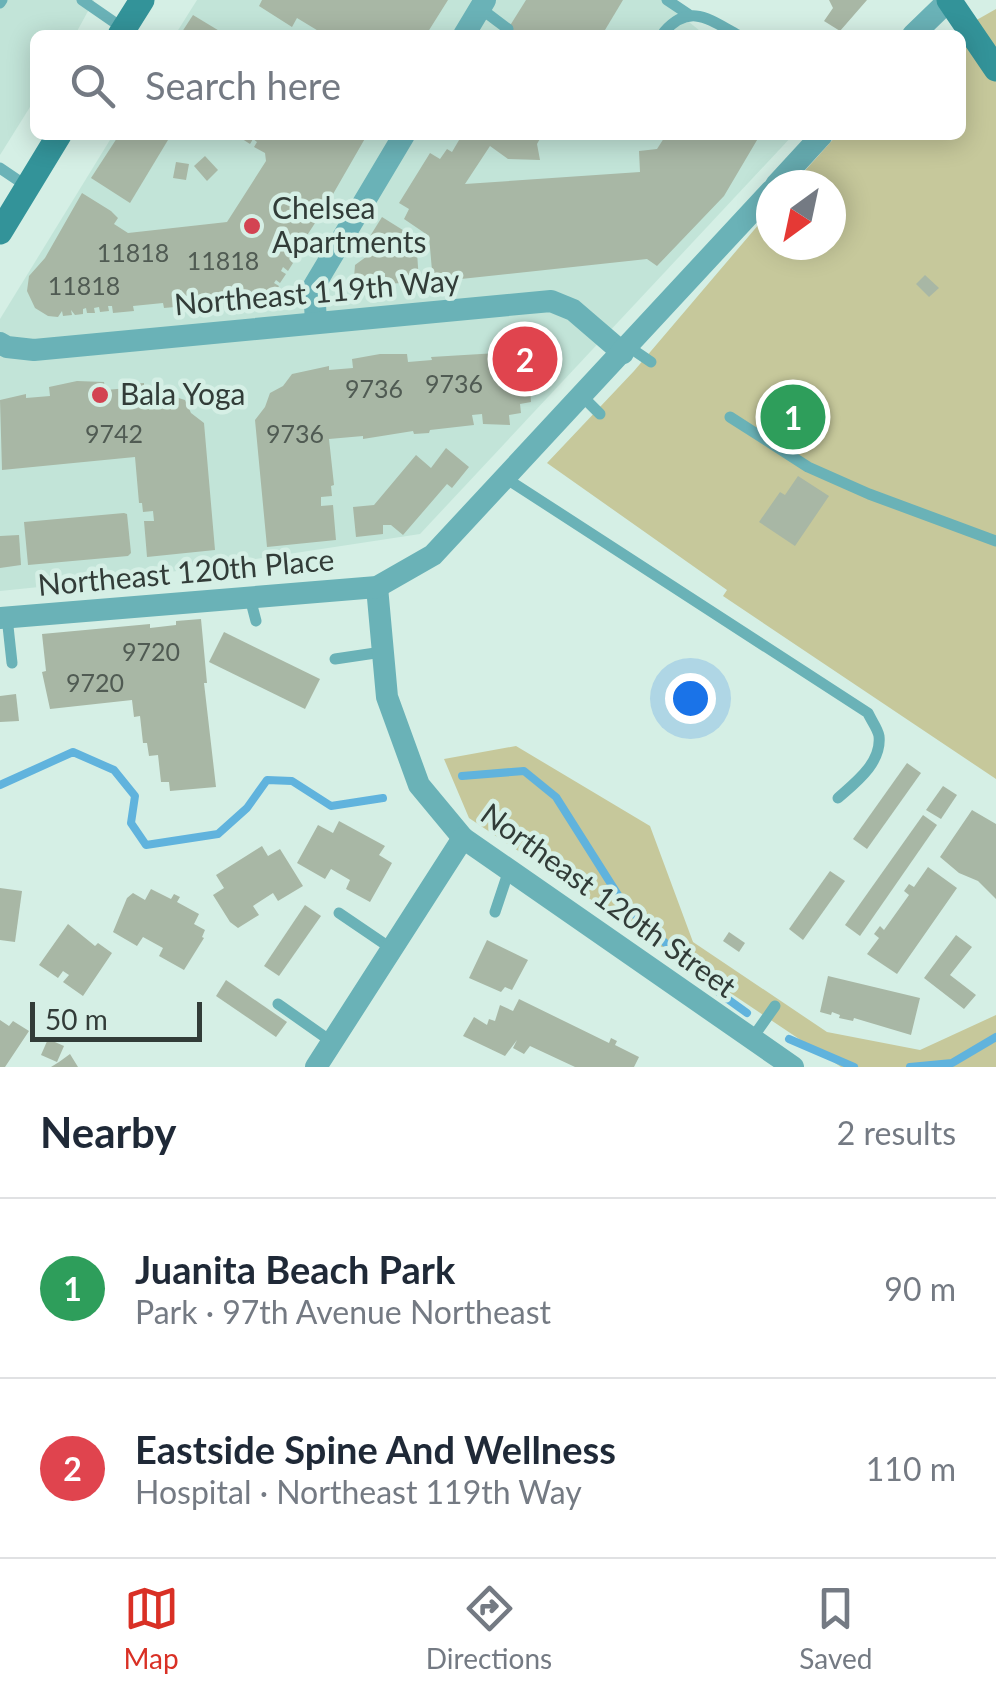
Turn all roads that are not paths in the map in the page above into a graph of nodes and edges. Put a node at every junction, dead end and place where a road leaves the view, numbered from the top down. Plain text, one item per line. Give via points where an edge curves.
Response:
1 (82, 0) edge
2 (142, 0) edge
3 (667, 0) edge
4 (949, 0) edge
5 (482, 4) edge
6 (688, 14) junction
7 (508, 29) dead end
8 (120, 30) edge
9 (123, 30) edge
10 (467, 30) edge
11 (666, 30) edge
12 (729, 30) edge
13 (918, 30) edge
14 (996, 68) edge
15 (57, 140) edge
16 (401, 140) edge
17 (819, 140) edge
18 (0, 168) edge
19 (796, 170) edge
20 (28, 187) junction
21 (756, 207) edge
22 (2, 226) edge
23 (316, 323) junction
24 (0, 343) edge
25 (626, 350) junction
26 (652, 362) dead end
27 (582, 397) junction
28 (600, 414) dead end
29 (730, 417) dead end
30 (507, 479) junction
31 (996, 541) edge
32 (377, 588) junction
33 (250, 598) junction
34 (3, 618) edge
35 (256, 621) dead end
36 (382, 652) junction
37 (335, 658) dead end
38 (12, 663) dead end
39 (838, 798) dead end
40 (463, 838) junction
41 (509, 870) junction
42 (495, 912) dead end
43 (339, 913) dead end
44 (392, 948) junction
45 (278, 1004) dead end
46 (775, 1006) dead end
47 (751, 1040) junction
48 (332, 1042) junction
49 (316, 1067) edge
50 (793, 1067) edge

1 - 8 lane
2 - 9 main road
3 - 6 lane
4 - 13 street
4 - 14 main road
5 - 7 lane
5 - 10 street
6 - 11 lane
6 - 12 lane
15 - 20 main road
16 - 23 street via 314,286
17 - 19 street
18 - 20 lane
20 - 22 main road
21 - 25 street
23 - 24 street, Northeast 119th Way via 34,350
23 - 25 street, Northeast 119th Way via 551,301
25 - 26 lane
25 - 27 street
27 - 28 lane
27 - 30 street
29 - 31 lane via 808,467
30 - 32 street via 433,555
30 - 39 lane via 868,713 879,736 876,752 862,777
32 - 33 street, Northeast 120th Place
32 - 36 street, Northeast 120th Street
33 - 34 street, Northeast 120th Place
33 - 35 lane
34 - 38 lane
36 - 37 lane
36 - 40 street, Northeast 120th Street via 386,698 419,785
40 - 41 street, Northeast 120th Street
40 - 44 street
41 - 42 lane
41 - 47 street, Northeast 120th Street
43 - 44 lane
44 - 48 street
45 - 48 lane
46 - 47 lane
47 - 50 street, Northeast 120th Street
48 - 49 street

